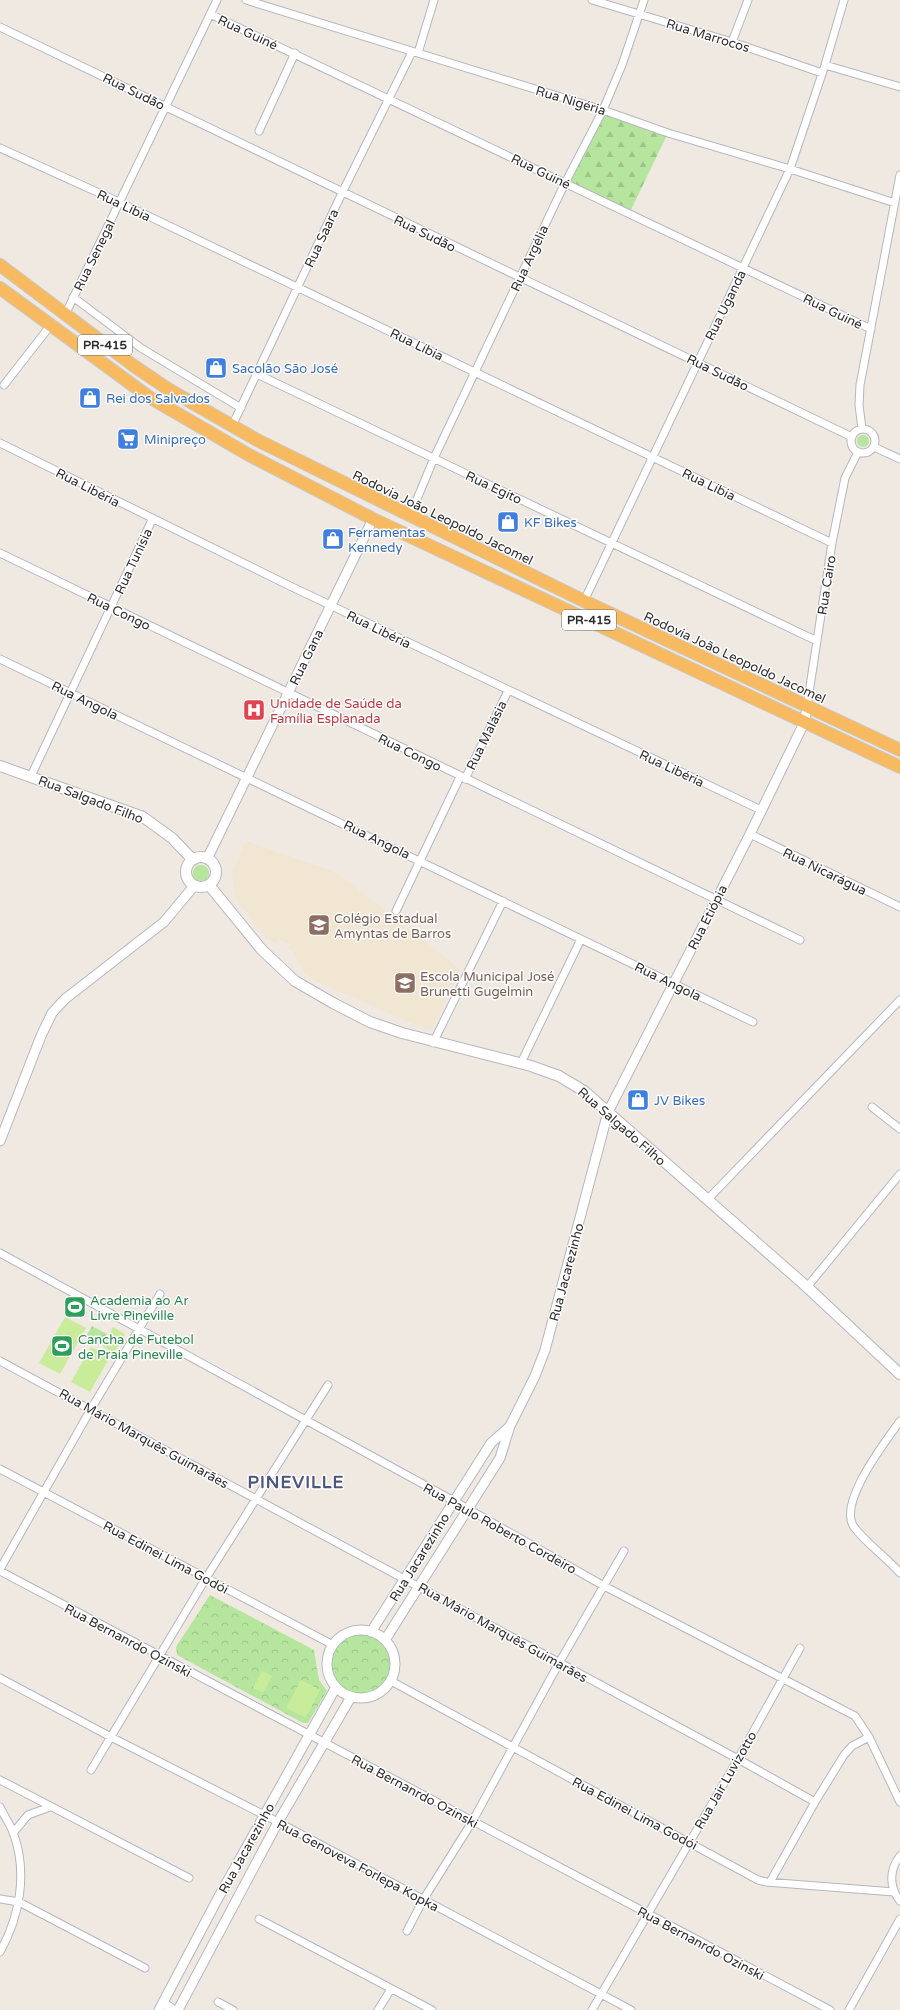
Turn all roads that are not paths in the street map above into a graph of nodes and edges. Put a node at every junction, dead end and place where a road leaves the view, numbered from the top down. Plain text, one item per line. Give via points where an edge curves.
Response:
1 (217, 0) edge
2 (246, 0) edge
3 (434, 0) edge
4 (592, 0) edge
5 (644, 0) edge
6 (748, 0) edge
7 (844, 0) edge
8 (210, 14) junction
9 (640, 14) junction
10 (0, 27) edge
11 (732, 42) junction
12 (295, 53) junction
13 (415, 53) junction
14 (825, 65) junction
15 (822, 73) junction
16 (900, 88) edge
17 (388, 98) junction
18 (166, 107) junction
19 (603, 110) junction
20 (259, 131) dead end
21 (0, 148) edge
22 (790, 168) junction
23 (900, 175) edge
24 (565, 183) junction
25 (342, 193) junction
26 (119, 202) junction
27 (895, 203) junction
28 (0, 265) edge
29 (742, 268) junction
30 (520, 278) junction
31 (0, 288) edge
32 (298, 288) junction
33 (73, 297) junction
34 (65, 315) junction
35 (50, 326) junction
36 (871, 329) junction
37 (697, 362) junction
38 (475, 372) junction
39 (257, 374) junction
40 (4, 385) dead end
41 (241, 408) junction
42 (232, 426) junction
43 (862, 429) junction
44 (852, 437) junction
45 (0, 443) edge
46 (874, 447) junction
47 (858, 452) junction
48 (652, 457) junction
49 (434, 458) junction
50 (900, 459) edge
51 (410, 516) junction
52 (373, 519) junction
53 (152, 520) junction
54 (612, 543) junction
55 (832, 543) junction
56 (0, 553) edge
57 (584, 601) junction
58 (331, 606) junction
59 (111, 607) junction
60 (817, 640) junction
61 (0, 659) edge
62 (508, 691) junction
63 (289, 692) junction
64 (70, 693) junction
65 (807, 706) junction
66 (805, 721) junction
67 (900, 750) edge
68 (0, 766) edge
69 (900, 767) edge
70 (31, 776) junction
71 (248, 778) junction
72 (462, 778) junction
73 (761, 810) junction
74 (750, 834) junction
75 (207, 859) junction
76 (193, 860) junction
77 (421, 860) junction
78 (209, 885) junction
79 (194, 886) junction
80 (716, 900) junction
81 (504, 901) junction
82 (900, 907) edge
83 (396, 911) dead end
84 (581, 939) junction
85 (800, 940) dead end
86 (673, 984) junction
87 (900, 1000) edge
88 (753, 1022) dead end
89 (433, 1043) junction
90 (521, 1063) junction
91 (872, 1107) dead end
92 (608, 1112) junction
93 (900, 1129) edge
94 (0, 1141) edge
95 (900, 1174) edge
96 (707, 1200) junction
97 (0, 1253) edge
98 (807, 1287) junction
99 (160, 1294) dead end
100 (138, 1330) junction
101 (0, 1361) edge
102 (900, 1374) edge
103 (328, 1384) dead end
104 (91, 1409) junction
105 (304, 1420) junction
106 (900, 1421) edge
107 (510, 1426) junction
108 (0, 1469) edge
109 (44, 1492) junction
110 (255, 1499) junction
111 (454, 1501) junction
112 (468, 1510) junction
113 (624, 1551) dead end
114 (0, 1570) edge
115 (900, 1573) edge
116 (206, 1578) junction
117 (405, 1579) junction
118 (604, 1586) junction
119 (419, 1587) junction
120 (371, 1632) junction
121 (385, 1640) junction
122 (333, 1645) junction
123 (800, 1648) dead end
124 (158, 1656) junction
125 (558, 1663) junction
126 (0, 1678) edge
127 (783, 1680) junction
128 (391, 1682) junction
129 (336, 1687) junction
130 (352, 1697) junction
131 (308, 1735) junction
132 (111, 1737) junction
133 (869, 1737) junction
134 (324, 1743) junction
135 (512, 1747) junction
136 (738, 1759) junction
137 (91, 1770) dead end
138 (0, 1780) edge
139 (815, 1802) junction
140 (900, 1802) edge
141 (0, 1807) edge
142 (50, 1807) junction
143 (264, 1815) junction
144 (278, 1822) junction
145 (472, 1822) junction
146 (13, 1832) junction
147 (689, 1842) junction
148 (900, 1856) edge
149 (189, 1878) dead end
150 (770, 1882) junction
151 (894, 1892) junction
152 (0, 1899) edge
153 (423, 1900) junction
154 (900, 1901) edge
155 (20, 1902) junction
156 (647, 1914) junction
157 (259, 1919) dead end
158 (900, 1919) edge
159 (407, 1931) dead end
160 (0, 1952) edge
161 (145, 1968) dead end
162 (391, 1989) junction
163 (601, 1995) junction
164 (218, 2002) dead end
165 (161, 2006) edge
166 (173, 2010) edge
167 (178, 2010) edge
168 (233, 2010) edge
169 (378, 2010) edge
170 (432, 2010) edge
171 (592, 2010) edge
172 (631, 2010) edge
173 (830, 2010) edge
174 (849, 2010) edge

1 - 8 street, Rua Senegal
2 - 13 street, Rua Nigéria
3 - 13 street, Rua Saara
4 - 9 street, Rua Marrocos
5 - 9 street, Rua Argélia
6 - 11 street
7 - 14 street, Rua Uganda
8 - 12 street, Rua Guiné
8 - 18 street, Rua Senegal
9 - 11 street, Rua Marrocos
9 - 19 street, Rua Argélia
10 - 18 street, Rua Sudão
11 - 15 street, Rua Marrocos
12 - 17 street, Rua Guiné
12 - 20 street
13 - 17 street, Rua Saara
13 - 19 street, Rua Nigéria
14 - 15 street, Rua Uganda
14 - 16 street
15 - 22 street, Rua Uganda
17 - 24 street, Rua Guiné
17 - 25 street, Rua Saara
18 - 25 street, Rua Sudão
18 - 26 street, Rua Senegal
19 - 22 street, Rua Nigéria via 668,133
19 - 24 street, Rua Argélia
21 - 26 street, Rua Líbia
22 - 27 street, Rua Nigéria
22 - 29 street, Rua Uganda
23 - 27 street
24 - 29 street, Rua Guiné
24 - 30 street, Rua Argélia
25 - 30 street, Rua Sudão
25 - 32 street, Rua Saara
26 - 32 street, Rua Líbia
26 - 33 street, Rua Senegal
27 - 36 street
28 - 34 highway, Rodovia João Leopoldo Jacomel / PR-415
29 - 36 street, Rua Guiné
29 - 37 street, Rua Uganda
30 - 37 street, Rua Sudão
30 - 38 street, Rua Argélia
31 - 35 highway, PR-415
32 - 38 street, Rua Líbia
32 - 39 street, Rua Saara
33 - 34 street, Rua Senegal
33 - 41 street via 141,348
34 - 42 highway, Rodovia João Leopoldo Jacomel / PR-415 via 139,370
35 - 40 street
35 - 52 highway, PR-415 via 171,412
36 - 43 street via 859,393
37 - 44 street, Rua Sudão
37 - 48 street, Rua Uganda
38 - 48 street, Rua Líbia
38 - 49 street, Rua Argélia
39 - 41 street, Rua Saara
39 - 49 street, Rua Egito
41 - 42 street, Rua Saara
42 - 51 highway, Rodovia João Leopoldo Jacomel / PR-415
43 - 44 street via 855,432
43 - 46 street via 869,430 874,435
44 - 47 street via 852,446
45 - 53 street, Rua Libéria
46 - 47 street via 867,453
46 - 50 street
47 - 55 street, Rua Cairo via 845,478
48 - 54 street, Rua Uganda
48 - 55 street, Rua Líbia
49 - 51 street, Rua Argélia
49 - 54 street, Rua Egito
51 - 52 highway via 393,513
51 - 57 highway, Rodovia João Leopoldo Jacomel / PR-415
52 - 58 street, Rua Gana
52 - 66 highway, PR-415
53 - 58 street, Rua Libéria
53 - 59 street, Rua Tunísia
54 - 57 street, Rua Uganda
54 - 60 street, Rua Egito
55 - 60 street, Rua Cairo
56 - 59 street, Rua Congo
57 - 65 highway, Rodovia João Leopoldo Jacomel / PR-415
58 - 62 street, Rua Libéria
58 - 63 street, Rua Gana
59 - 63 street, Rua Congo
59 - 64 street, Rua Tunísia
60 - 65 street, Rua Cairo
61 - 64 street, Rua Angola
62 - 72 street, Rua Malásia
62 - 73 street, Rua Libéria
63 - 71 street, Rua Gana
63 - 72 street, Rua Congo
64 - 70 street, Rua Tunísia
64 - 71 street, Rua Angola
65 - 66 street, Rua Cairo
65 - 67 highway, Rodovia João Leopoldo Jacomel / PR-415
66 - 69 highway, PR-415
66 - 73 street, Rua Etiópia
68 - 70 main road, Rua Salgado Filho
70 - 76 main road, Rua Salgado Filho via 143,817 172,838
71 - 75 street, Rua Gana
71 - 77 street, Rua Angola
72 - 77 street, Rua Malásia
72 - 80 street, Rua Congo
73 - 74 street, Rua Etiópia
74 - 80 street, Rua Etiópia
74 - 82 street, Rua Nicarágua
75 - 76 main road
75 - 78 main road via 216,871
76 - 79 main road via 186,873
77 - 81 street, Rua Angola
77 - 83 street, Rua Malásia
78 - 79 main road
78 - 89 main road, Rua Salgado Filho via 262,950 295,981 370,1022
79 - 94 street via 164,922 65,999 52,1013
80 - 85 street, Rua Congo
80 - 86 street, Rua Etiópia
81 - 84 street, Rua Angola
81 - 89 street
84 - 86 street, Rua Angola
84 - 90 street
86 - 88 street, Rua Angola
86 - 92 street, Rua Etiópia
87 - 96 street
89 - 90 main road, Rua Salgado Filho
90 - 92 main road, Rua Salgado Filho via 560,1076 584,1091
91 - 93 street
92 - 96 main road, Rua Salgado Filho
92 - 107 street, Rua Jacarezinho via 545,1350
95 - 98 street
96 - 98 main road, Rua Salgado Filho
97 - 100 street, Rua Paulo Roberto Cordeiro
98 - 102 main road, Rua Salgado Filho
99 - 100 street
100 - 104 street
100 - 105 street, Rua Paulo Roberto Cordeiro
101 - 104 street, Rua Mário Marquês Guimarães
103 - 105 street
104 - 109 street
104 - 110 street, Rua Mário Marquês Guimarães
105 - 110 street
105 - 111 street, Rua Paulo Roberto Cordeiro
106 - 115 street via 866,1472 850,1511 854,1526
107 - 111 street, Rua Jacarezinho via 491,1443
107 - 112 street, Rua Jacarezinho via 500,1458
108 - 109 street, Rua Edinei Lima Godói
109 - 114 street
109 - 116 street, Rua Edinei Lima Godói
110 - 116 street
110 - 117 street, Rua Mário Marquês Guimarães
111 - 112 street, Rua Paulo Roberto Cordeiro
111 - 117 street, Rua Jacarezinho
112 - 118 street, Rua Paulo Roberto Cordeiro
112 - 119 street, Rua Jacarezinho
113 - 118 street
114 - 124 street, Rua Bernanrdo Ozinski
116 - 122 street, Rua Edinei Lima Godói
116 - 124 street
117 - 119 street, Rua Mário Marquês Guimarães
117 - 120 street, Rua Jacarezinho
118 - 125 street
118 - 127 street, Rua Paulo Roberto Cordeiro
119 - 121 street, Rua Jacarezinho
119 - 125 street, Rua Mário Marquês Guimarães
120 - 121 street
120 - 122 street via 350,1632
121 - 128 street via 395,1660
122 - 129 street via 328,1654 327,1664 329,1677
123 - 127 street, Rua Jair Luvizotto
124 - 131 street, Rua Bernanrdo Ozinski
124 - 132 street
125 - 135 street
125 - 136 street, Rua Mário Marquês Guimarães
126 - 132 street, Rua Genoveva Forlepa Kopka
127 - 133 street, Rua Paulo Roberto Cordeiro via 855,1716
127 - 136 street, Rua Jair Luvizotto
128 - 130 street via 384,1690 373,1696
128 - 135 street, Rua Edinei Lima Godói
129 - 130 street
129 - 131 street, Rua Jacarezinho
130 - 134 street, Rua Jacarezinho
131 - 134 street, Rua Bernanrdo Ozinski
131 - 143 street, Rua Jacarezinho
132 - 137 street
132 - 143 street, Rua Genoveva Forlepa Kopka
133 - 139 street via 852,1746
133 - 140 street, Rua Paulo Roberto Cordeiro
134 - 144 street, Rua Jacarezinho
134 - 145 street, Rua Bernanrdo Ozinski
135 - 145 street
135 - 147 street, Rua Edinei Lima Godói
136 - 139 street, Rua Mário Marquês Guimarães
136 - 147 street, Rua Jair Luvizotto
138 - 142 street
139 - 150 street
141 - 146 street
142 - 146 street via 28,1815
142 - 149 street
143 - 144 street, Rua Genoveva Forlepa Kopka
143 - 165 street, Rua Jacarezinho
144 - 153 street, Rua Genoveva Forlepa Kopka
144 - 167 street, Rua Jacarezinho
145 - 153 street
145 - 156 street, Rua Bernanrdo Ozinski
146 - 155 street via 19,1856
147 - 150 street, Rua Edinei Lima Godói via 758,1880
147 - 156 street, Rua Jair Luvizotto
148 - 151 street via 892,1872
150 - 151 street, Rua Edinei Lima Godói
151 - 154 street
152 - 155 street
153 - 159 street
153 - 163 street, Rua Genoveva Forlepa Kopka
155 - 160 street via 15,1921
155 - 161 street
156 - 163 street, Rua Jair Luvizotto
156 - 173 street, Rua Bernanrdo Ozinski
157 - 162 street
158 - 174 street
162 - 169 street
162 - 170 street
163 - 171 street, Rua Jair Luvizotto
163 - 172 street, Rua Genoveva Forlepa Kopka
164 - 168 street
165 - 166 street

